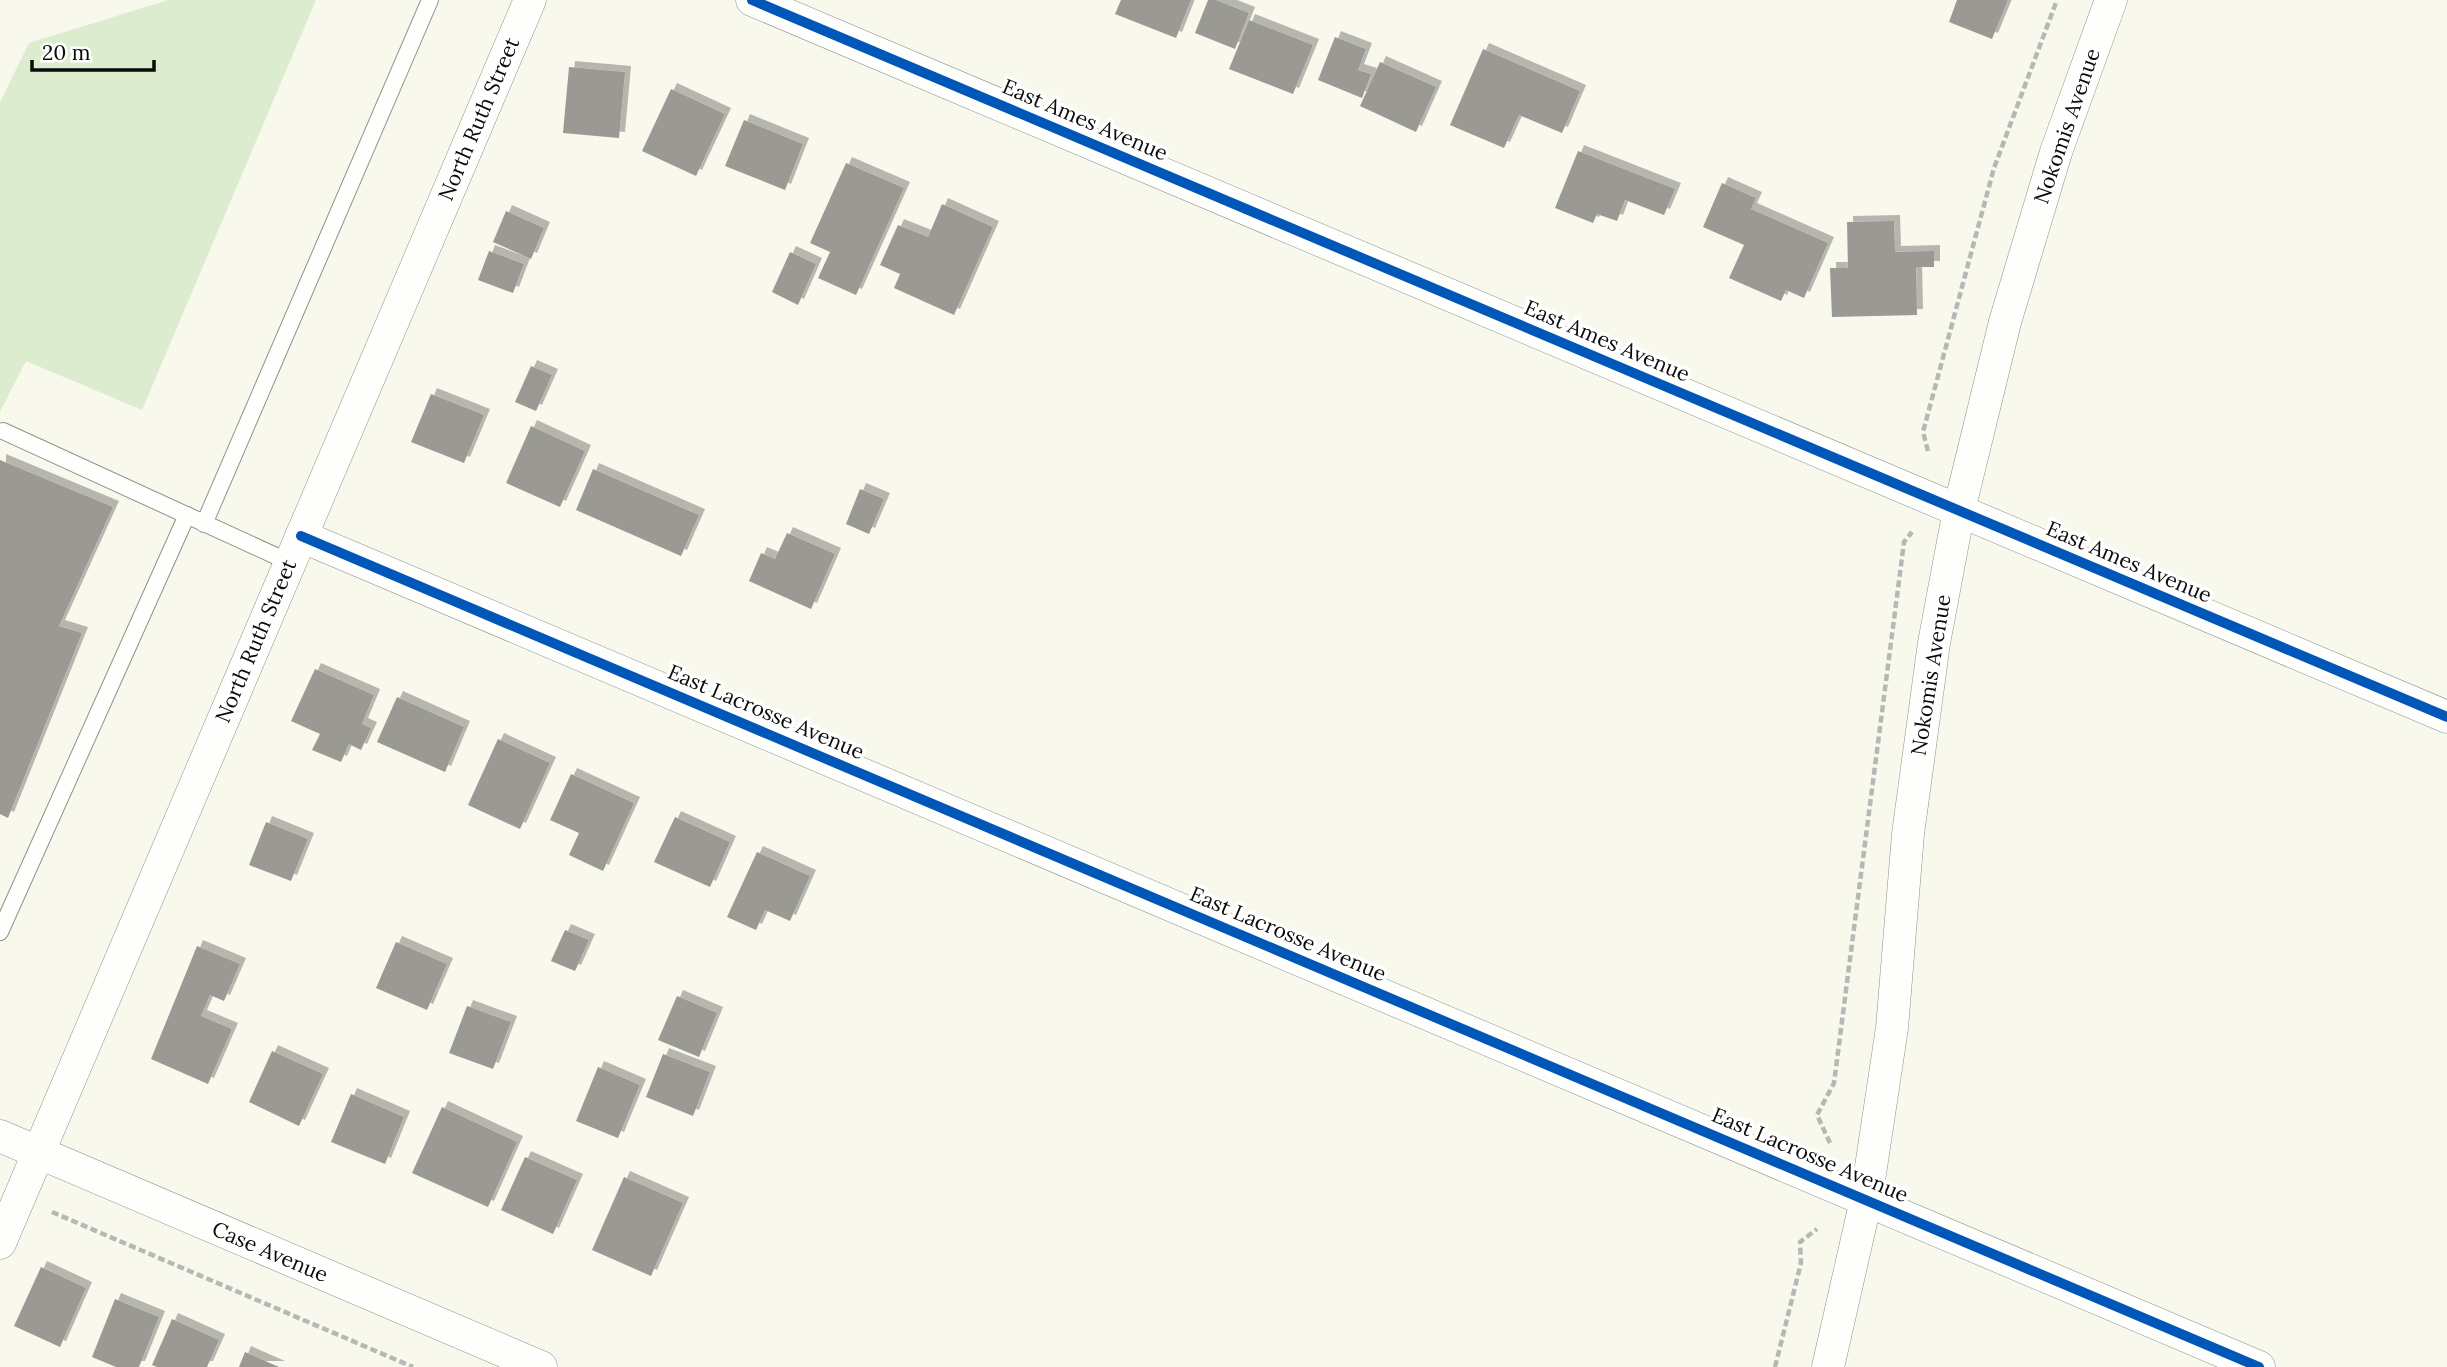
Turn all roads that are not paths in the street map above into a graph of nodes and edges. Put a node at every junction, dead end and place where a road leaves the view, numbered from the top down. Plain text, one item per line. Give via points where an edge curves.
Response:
1 (430, 0) edge
2 (530, 0) edge
3 (752, 0) edge
4 (2111, 0) edge
5 (3, 431) dead end
6 (1959, 510) junction
7 (187, 515) junction
8 (204, 524) junction
9 (295, 549) junction
10 (2447, 717) edge
11 (0, 932) edge
12 (0, 1136) edge
13 (38, 1153) junction
14 (1866, 1200) junction
15 (0, 1243) edge
16 (541, 1367) edge
17 (1828, 1367) edge
18 (2259, 1367) edge

1 - 8 lane
2 - 9 street, North Ruth Street
3 - 6 street, East Ames Avenue
4 - 6 street, Nokomis Avenue via 2056,152 2012,296
5 - 7 lane
6 - 10 street, East Ames Avenue
6 - 14 street, Nokomis Avenue via 1911,807 1892,1028
7 - 8 lane
7 - 11 lane
8 - 9 lane
9 - 13 street, North Ruth Street
9 - 14 street, East Lacrosse Avenue
12 - 13 street, Case Avenue
13 - 15 street, North Ruth Street
13 - 16 street, Case Avenue
14 - 17 street, Nokomis Avenue
14 - 18 street, East Lacrosse Avenue

